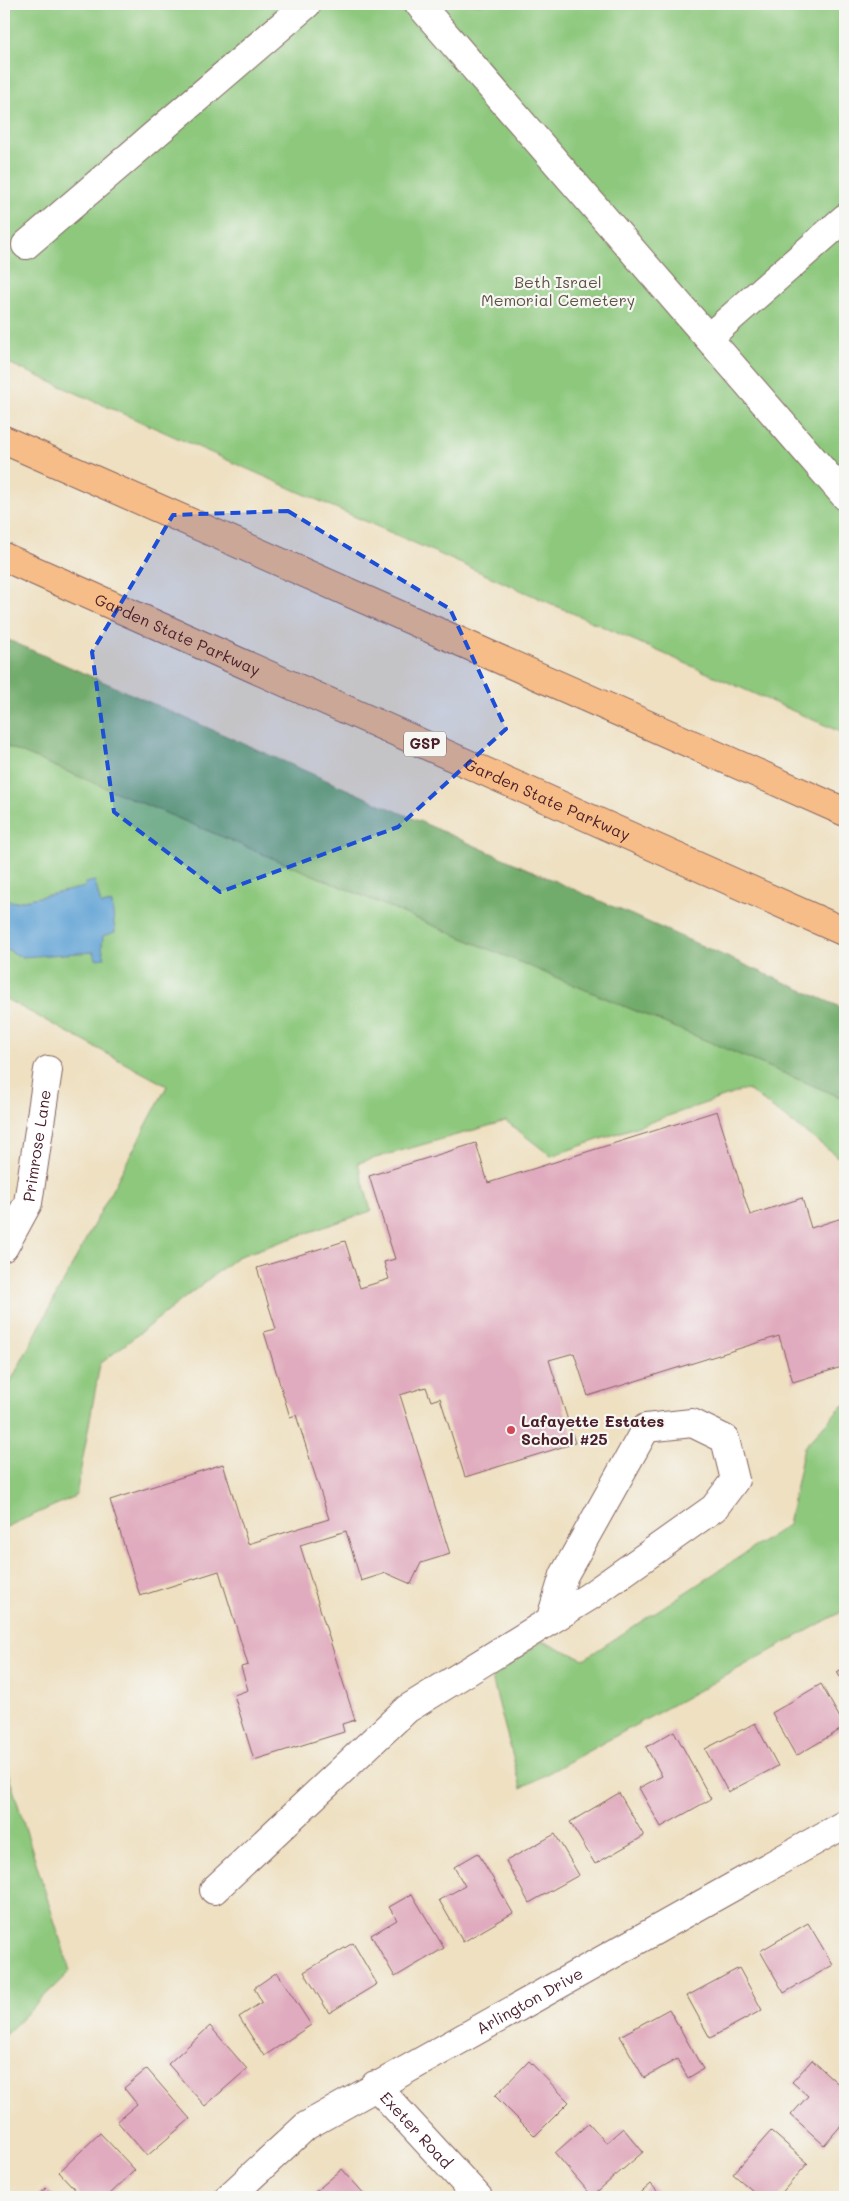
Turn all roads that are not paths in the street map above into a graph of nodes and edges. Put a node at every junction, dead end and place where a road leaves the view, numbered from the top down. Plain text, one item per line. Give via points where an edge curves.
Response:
1 (307, 4) edge
2 (419, 4) edge
3 (845, 218) edge
4 (26, 245) dead end
5 (709, 336) junction
6 (4, 440) edge
7 (845, 496) edge
8 (4, 558) edge
9 (845, 812) edge
10 (845, 932) edge
11 (48, 1070) dead end
12 (4, 1248) edge
13 (550, 1621) junction
14 (845, 1824) edge
15 (214, 1890) dead end
16 (375, 2086) junction
17 (229, 2197) edge
18 (478, 2197) edge

1 - 4 street
2 - 5 street
3 - 5 street
5 - 7 street
6 - 9 highway
8 - 10 highway, Garden State Parkway / GSP
11 - 12 street, Primrose Lane via 28,1203
13 - 13 street via 714,1508 735,1480 725,1439 692,1423 646,1428 564,1575
13 - 15 street via 407,1709
14 - 16 street, Arlington Drive
16 - 17 street, Arlington Drive via 306,2126
16 - 18 street, Exeter Road

